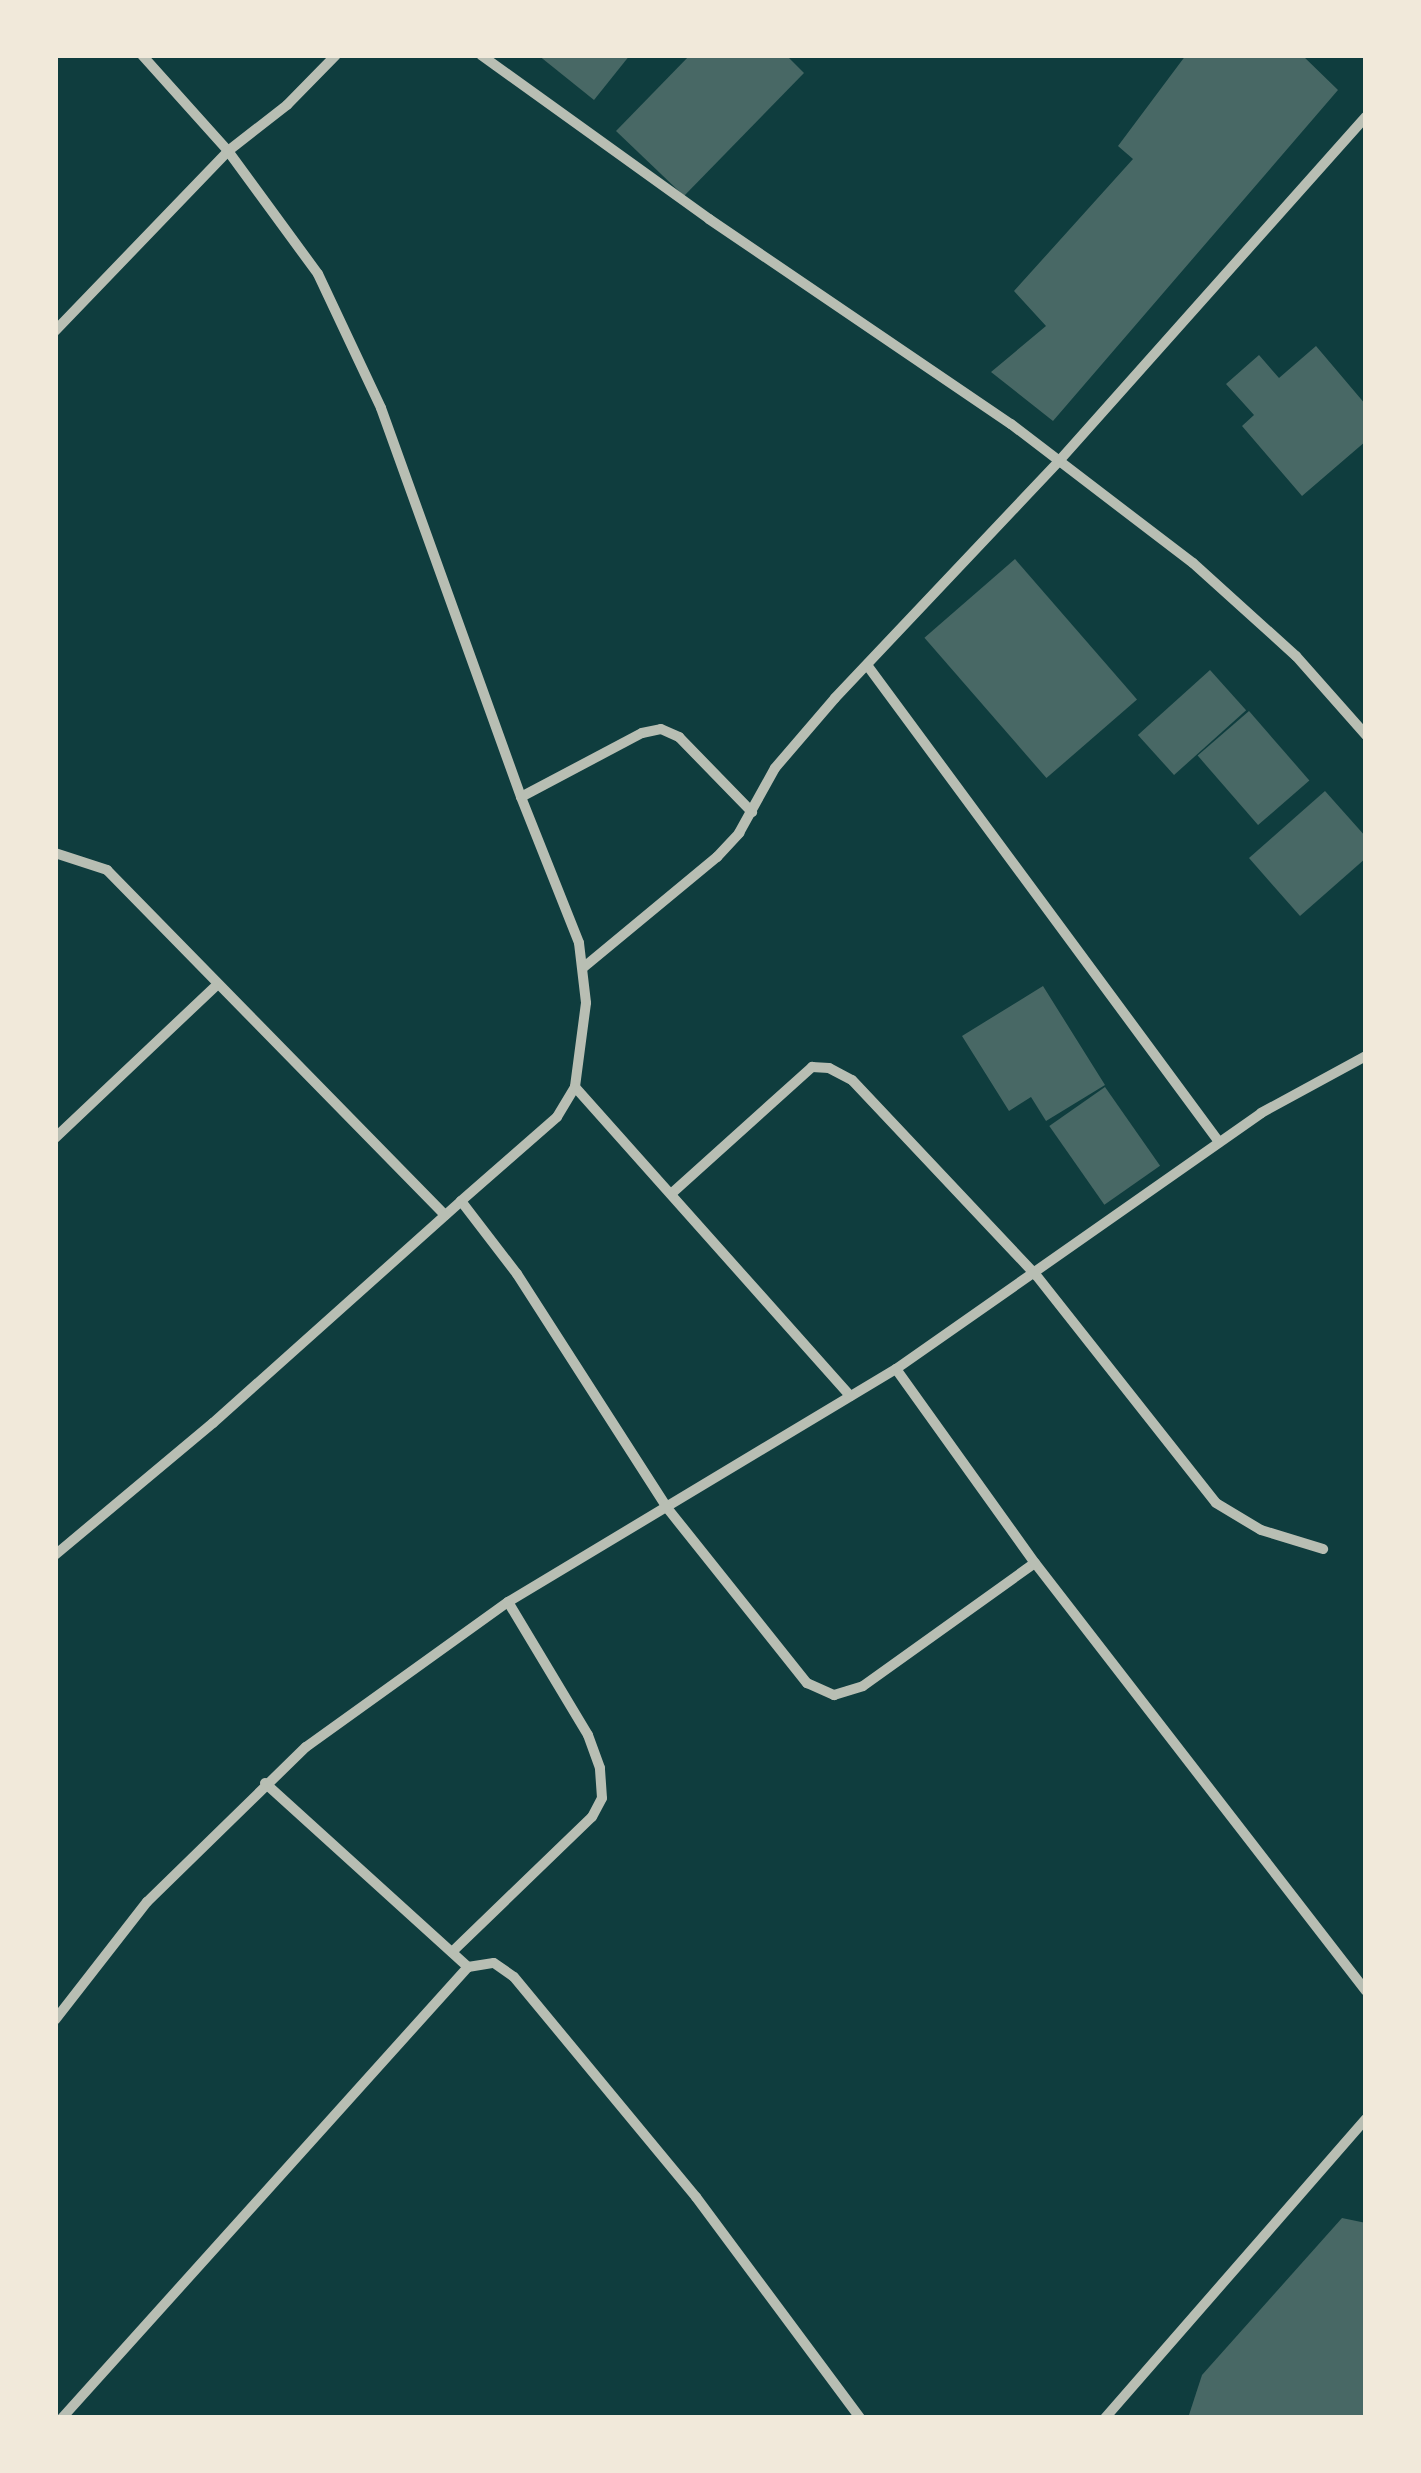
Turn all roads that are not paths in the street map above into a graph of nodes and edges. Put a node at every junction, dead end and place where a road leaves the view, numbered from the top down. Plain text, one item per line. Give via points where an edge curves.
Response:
1 (142, 55) edge
2 (336, 55) edge
3 (481, 55) edge
4 (1366, 117) edge
5 (228, 151) junction
6 (55, 330) edge
7 (1059, 461) junction
8 (867, 665) junction
9 (1366, 735) edge
10 (521, 797) junction
11 (752, 812) junction
12 (55, 852) edge
13 (584, 967) junction
14 (218, 984) junction
15 (1366, 1056) edge
16 (575, 1087) junction
17 (55, 1138) edge
18 (1220, 1142) junction
19 (671, 1194) junction
20 (461, 1201) junction
21 (445, 1216) junction
22 (1036, 1275) junction
23 (896, 1370) junction
24 (850, 1396) junction
25 (668, 1509) junction
26 (1323, 1549) dead end
27 (55, 1555) edge
28 (1035, 1563) junction
29 (508, 1602) junction
30 (266, 1783) junction
31 (452, 1952) junction
32 (468, 1968) junction
33 (1366, 1990) edge
34 (55, 2020) edge
35 (1366, 2119) edge
36 (1110, 2416) edge
37 (62, 2418) edge
38 (860, 2418) edge

1 - 5 street
2 - 5 street
3 - 7 street
4 - 7 street
5 - 6 street
5 - 10 street via 318,274 381,408
7 - 8 street
7 - 9 street via 1192,562 1296,656
8 - 11 street via 775,768
8 - 18 street
10 - 11 street via 661,729 679,737
10 - 13 street
11 - 13 street via 686,887
12 - 14 street via 107,870
13 - 16 street
14 - 17 street
14 - 21 street
15 - 18 street
16 - 19 street
16 - 20 street via 557,1117
18 - 22 street
19 - 22 street via 791,1083 812,1068 829,1068 852,1080
19 - 24 street
20 - 21 street
20 - 25 street via 517,1274
21 - 27 street
22 - 23 street
22 - 26 street via 1216,1503 1262,1530
23 - 24 street
23 - 28 street
24 - 25 street
25 - 28 street via 808,1684 834,1695 863,1686
25 - 29 street
28 - 33 street
29 - 30 street via 306,1746
29 - 31 street via 588,1734 602,1798 592,1817
30 - 31 street
30 - 34 street via 147,1902
31 - 32 street
32 - 37 street
32 - 38 street via 494,1963 514,1977 696,2197
35 - 36 street

